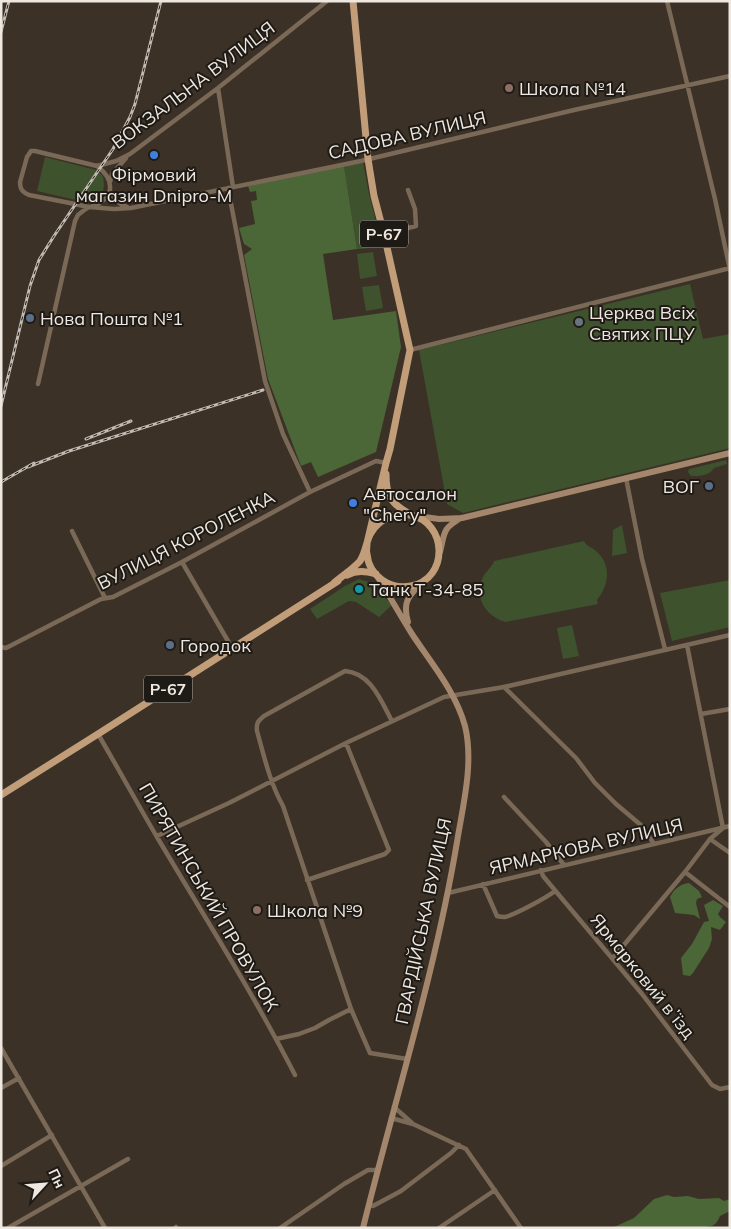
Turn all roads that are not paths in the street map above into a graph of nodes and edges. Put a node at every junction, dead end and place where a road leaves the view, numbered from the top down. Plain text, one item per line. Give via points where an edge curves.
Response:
1 (327, 1) edge
2 (353, 1) edge
3 (667, 1) edge
4 (730, 76) edge
5 (687, 85) junction
6 (218, 88) junction
7 (130, 154) junction
8 (368, 159) junction
9 (97, 166) junction
10 (109, 183) junction
11 (230, 187) junction
12 (408, 190) dead end
13 (110, 191) junction
14 (89, 207) junction
15 (131, 208) junction
16 (384, 234) junction
17 (730, 268) edge
18 (410, 350) junction
19 (38, 384) dead end
20 (730, 453) edge
21 (386, 463) junction
22 (626, 478) junction
23 (310, 492) junction
24 (411, 515) junction
25 (462, 518) junction
26 (72, 531) dead end
27 (367, 543) junction
28 (439, 554) junction
29 (182, 562) junction
30 (376, 574) junction
31 (423, 581) junction
32 (334, 583) junction
33 (105, 598) junction
34 (410, 630) junction
35 (730, 635) edge
36 (687, 645) junction
37 (1, 648) edge
38 (232, 648) junction
39 (665, 649) junction
40 (504, 687) junction
41 (453, 696) junction
42 (730, 709) edge
43 (701, 714) junction
44 (392, 721) junction
45 (98, 734) junction
46 (346, 743) junction
47 (272, 781) junction
48 (1, 795) edge
49 (504, 796) dead end
50 (730, 826) edge
51 (723, 828) junction
52 (157, 836) junction
53 (710, 838) junction
54 (654, 844) junction
55 (730, 853) edge
56 (564, 865) junction
57 (541, 870) junction
58 (685, 872) junction
59 (307, 880) junction
60 (483, 884) junction
61 (555, 891) junction
62 (448, 892) junction
63 (730, 907) edge
64 (613, 958) junction
65 (351, 1009) junction
66 (276, 1039) junction
67 (1, 1048) edge
68 (407, 1059) junction
69 (295, 1075) dead end
70 (19, 1078) junction
71 (730, 1087) edge
72 (1, 1088) edge
73 (394, 1107) junction
74 (392, 1118) junction
75 (413, 1124) junction
76 (52, 1135) junction
77 (459, 1145) junction
78 (128, 1158) dead end
79 (1, 1166) edge
80 (377, 1170) junction
81 (82, 1186) junction
82 (495, 1190) junction
83 (368, 1204) junction
84 (8, 1228) edge
85 (105, 1228) edge
86 (280, 1228) edge
87 (363, 1228) edge
88 (439, 1228) edge
89 (521, 1228) edge

1 - 6 street, ВОКЗАЛЬНА ВУЛИЦЯ
2 - 8 main road, Р-67
3 - 5 street
4 - 5 street, САДОВА ВУЛИЦЯ
5 - 8 street, САДОВА ВУЛИЦЯ
5 - 17 street
6 - 7 street, ВОКЗАЛЬНА ВУЛИЦЯ
6 - 11 street
7 - 9 street, ВОКЗАЛЬНА ВУЛИЦЯ
7 - 10 street via 112,174
8 - 11 street, САДОВА ВУЛИЦЯ
8 - 16 main road, Р-67
9 - 10 street, ВОКЗАЛЬНА ВУЛИЦЯ via 104,171
9 - 14 street via 31,151 20,182 28,195
10 - 13 street, ВОКЗАЛЬНА ВУЛИЦЯ
11 - 15 street, САДОВА ВУЛИЦЯ
11 - 23 street via 265,381 283,434
12 - 16 street via 415,209 416,226
13 - 14 street via 100,203
13 - 15 street via 117,202
14 - 15 street, САДОВА ВУЛИЦЯ
14 - 19 street via 75,221
16 - 18 main road, Р-67
17 - 18 street
18 - 21 main road, Р-67
20 - 22 main road
21 - 23 street, ВУЛИЦЯ КОРОЛЕНКА via 376,462
21 - 24 main road, Р-67 via 388,494 398,508
21 - 27 main road, Р-67
22 - 25 main road
22 - 39 street via 642,560
23 - 29 street, ВУЛИЦЯ КОРОЛЕНКА
24 - 25 main road
24 - 27 main road, Р-67 via 388,517 379,523
24 - 28 main road, Р-67 via 429,525 439,544
25 - 28 main road via 445,530
26 - 33 street
27 - 30 main road, Р-67 via 370,565
27 - 32 main road, Р-67 via 359,562
28 - 31 main road via 434,570
29 - 33 street, ВУЛИЦЯ КОРОЛЕНКА
29 - 38 street
30 - 31 main road, Р-67 via 383,581 403,587
30 - 32 main road, Р-67 via 360,571
30 - 34 main road, ГВАРДІЙСЬКА ВУЛИЦЯ
31 - 34 main road via 406,603
32 - 38 main road, Р-67
33 - 37 street, ВУЛИЦЯ КОРОЛЕНКА
34 - 41 main road, ГВАРДІЙСЬКА ВУЛИЦЯ
35 - 36 street
36 - 39 street
36 - 43 street
38 - 45 main road, Р-67
39 - 40 street
40 - 41 street
40 - 54 street via 576,758 602,790 642,826
41 - 44 street
41 - 62 main road, ГВАРДІЙСЬКА ВУЛИЦЯ via 465,726 468,768
42 - 43 street
43 - 51 street
44 - 46 street
44 - 47 street via 376,691 363,676 352,671 338,674 258,721 257,731
45 - 48 main road, Р-67
45 - 52 street, ПИРЯТИНСЬКИЙ ПРОВУЛОК
46 - 47 street
46 - 59 street via 389,850 386,854
47 - 52 street
47 - 59 street
49 - 56 street
50 - 51 street, ЯРМАРКОВА ВУЛИЦЯ
51 - 53 street
51 - 54 street, ЯРМАРКОВА ВУЛИЦЯ
52 - 66 street, ПИРЯТИНСЬКИЙ ПРОВУЛОК
53 - 55 street
53 - 58 street
54 - 56 street, ЯРМАРКОВА ВУЛИЦЯ
56 - 57 street, ЯРМАРКОВА ВУЛИЦЯ
57 - 60 street, ЯРМАРКОВА ВУЛИЦЯ
57 - 61 street, Ярмарковий вʼїзд
58 - 63 street
58 - 64 street
59 - 65 street
60 - 61 street via 497,916 503,917
60 - 62 street, ЯРМАРКОВА ВУЛИЦЯ
61 - 64 street, Ярмарковий вʼїзд
62 - 68 main road, ГВАРДІЙСЬКА ВУЛИЦЯ
64 - 71 street, Ярмарковий вʼїзд via 712,1085 720,1089
65 - 66 street via 316,1028
65 - 68 street via 370,1053
66 - 69 street, ПИРЯТИНСЬКИЙ ПРОВУЛОК
67 - 70 street
68 - 73 main road, ГВАРДІЙСЬКА ВУЛИЦЯ
70 - 72 street
70 - 76 street
73 - 74 main road, ГВАРДІЙСЬКА ВУЛИЦЯ
73 - 75 street
74 - 75 street
74 - 80 main road, ГВАРДІЙСЬКА ВУЛИЦЯ
75 - 77 street
76 - 79 street
76 - 81 street
77 - 82 street via 466,1149
77 - 83 street via 400,1191 373,1206
78 - 81 street
80 - 83 main road, ГВАРДІЙСЬКА ВУЛИЦЯ
80 - 86 street via 368,1170 344,1184
81 - 84 street
81 - 85 street
82 - 88 street
82 - 89 street
83 - 87 main road, ГВАРДІЙСЬКА ВУЛИЦЯ

